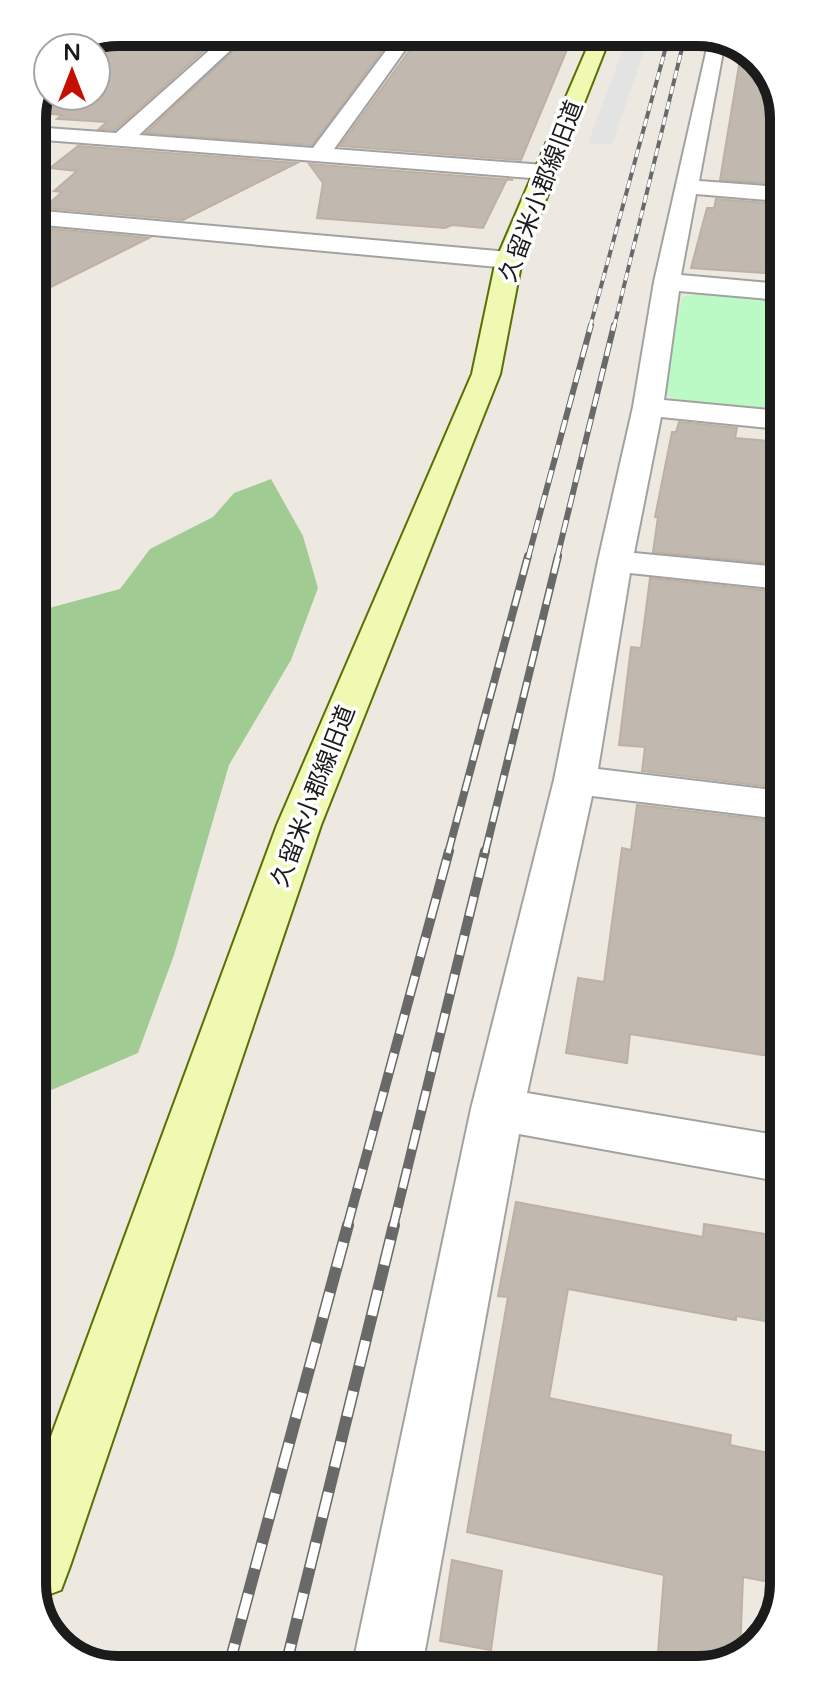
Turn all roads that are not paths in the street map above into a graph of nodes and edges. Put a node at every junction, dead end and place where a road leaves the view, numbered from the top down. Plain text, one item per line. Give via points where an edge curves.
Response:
1 (225, 46) edge
2 (399, 46) edge
3 (597, 46) edge
4 (715, 48) edge
5 (46, 134) edge
6 (121, 140) junction
7 (319, 155) junction
8 (544, 172) junction
9 (688, 187) junction
10 (770, 193) edge
11 (46, 218) edge
12 (509, 260) junction
13 (667, 282) junction
14 (770, 291) edge
15 (648, 407) junction
16 (770, 419) edge
17 (615, 561) junction
18 (770, 577) edge
19 (575, 780) junction
20 (770, 804) edge
21 (498, 1100) junction
22 (770, 1134) edge
23 (770, 1156) edge
24 (46, 1541) edge
25 (389, 1656) edge

1 - 6 street
2 - 7 street
3 - 8 street, 久留米小郡線旧道
4 - 9 street
5 - 6 street
6 - 7 street
7 - 8 street
8 - 12 street, 久留米小郡線旧道
9 - 10 street
9 - 13 street
11 - 12 street
12 - 24 street, 久留米小郡線旧道 via 486,374 299,825
13 - 14 street
13 - 15 street
15 - 16 street
15 - 17 street
17 - 18 street
17 - 19 street
19 - 20 street
19 - 21 street
21 - 22 street
21 - 23 street
21 - 25 street

